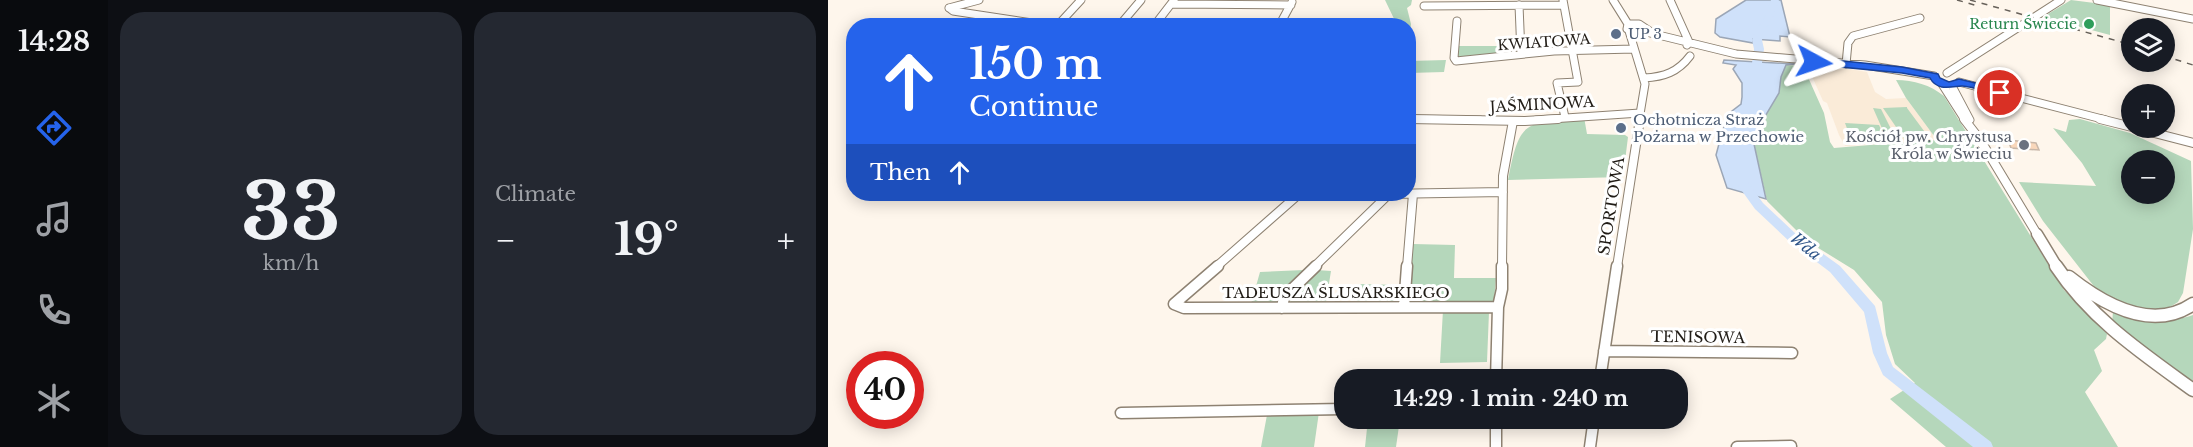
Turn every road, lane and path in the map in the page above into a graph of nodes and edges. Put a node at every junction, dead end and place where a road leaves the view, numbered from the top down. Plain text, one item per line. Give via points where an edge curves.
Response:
1 (979, 0) edge
2 (1081, 0) edge
3 (1141, 0) edge
4 (1613, 0) edge
5 (1670, 0) edge
6 (2061, 0) edge
7 (2097, 0) edge
8 (1172, 1) edge
9 (1292, 2) edge
10 (1563, 2) edge
11 (1519, 5) junction
12 (1424, 6) dead end
13 (1000, 18) edge
14 (1062, 18) edge
15 (1126, 18) edge
16 (1160, 18) edge
17 (1283, 18) edge
18 (1920, 18) dead end
19 (2193, 19) edge
20 (1457, 21) dead end
21 (1635, 28) junction
22 (1687, 45) junction
23 (1634, 48) junction
24 (1573, 50) junction
25 (1521, 54) junction
26 (1690, 56) dead end
27 (1456, 61) joint
28 (1846, 64) junction
29 (1934, 76) junction
30 (1644, 78) junction
31 (1953, 79) junction
32 (1942, 84) junction
33 (1640, 113) junction
34 (1565, 117) junction
35 (1416, 118) edge
36 (1513, 121) junction
37 (2121, 124) edge
38 (2175, 138) edge
39 (1981, 141) junction
40 (2193, 142) edge
41 (1503, 192) junction
42 (1416, 194) edge
43 (1291, 201) edge
44 (1380, 201) edge
45 (1412, 201) edge
46 (2037, 234) joint
47 (2057, 266) junction
48 (2193, 304) edge
49 (1404, 307) junction
50 (1498, 307) junction
51 (1282, 308) junction
52 (1604, 351) junction
53 (1792, 353) dead end
54 (1496, 369) edge
55 (1602, 369) edge
56 (2193, 390) edge
57 (1334, 409) edge
58 (1121, 413) dead end
59 (1496, 429) edge
60 (1592, 429) edge
61 (1791, 446) edge
62 (1496, 447) edge
63 (1590, 447) edge
64 (1737, 447) edge

1 - 13 street via 949,8
2 - 14 street
3 - 15 street
4 - 21 street
5 - 22 street
6 - 31 street via 1960,66
7 - 19 street
8 - 9 street
8 - 16 street
9 - 17 street
10 - 11 street
10 - 24 street
11 - 12 street
11 - 25 street
18 - 28 street via 1853,36 1848,43
20 - 27 street
21 - 22 street
21 - 23 street, SPORTOWA via 1630,39
22 - 28 street via 1737,54
23 - 24 street, KWIATOWA
23 - 30 street, SPORTOWA
24 - 25 street, KWIATOWA
24 - 34 street via 1578,82 1557,83
25 - 27 street, KWIATOWA
26 - 30 street via 1668,76
28 - 29 street
29 - 31 street via 1937,73
29 - 32 street
30 - 33 street, SPORTOWA
31 - 32 street
31 - 37 street
31 - 39 street
32 - 39 street
33 - 34 street, JAŚMINOWA
33 - 52 street, SPORTOWA
34 - 36 street, JAŚMINOWA
35 - 36 street, JAŚMINOWA
36 - 41 street
38 - 40 street
39 - 46 street
41 - 42 street
41 - 50 street via 1502,289
43 - 51 street, TADEUSZA ŚLUSARSKIEGO via 1174,304 1184,308
44 - 51 street via 1284,297
45 - 49 street
46 - 47 main road
47 - 48 main road via 2093,295 2132,312 2167,315
47 - 56 main road via 2103,321
49 - 50 street, TADEUSZA ŚLUSARSKIEGO
49 - 51 street, TADEUSZA ŚLUSARSKIEGO
50 - 54 street
52 - 53 street, TENISOWA
52 - 55 street, SPORTOWA
57 - 58 street
59 - 62 street
60 - 63 street
61 - 64 street

